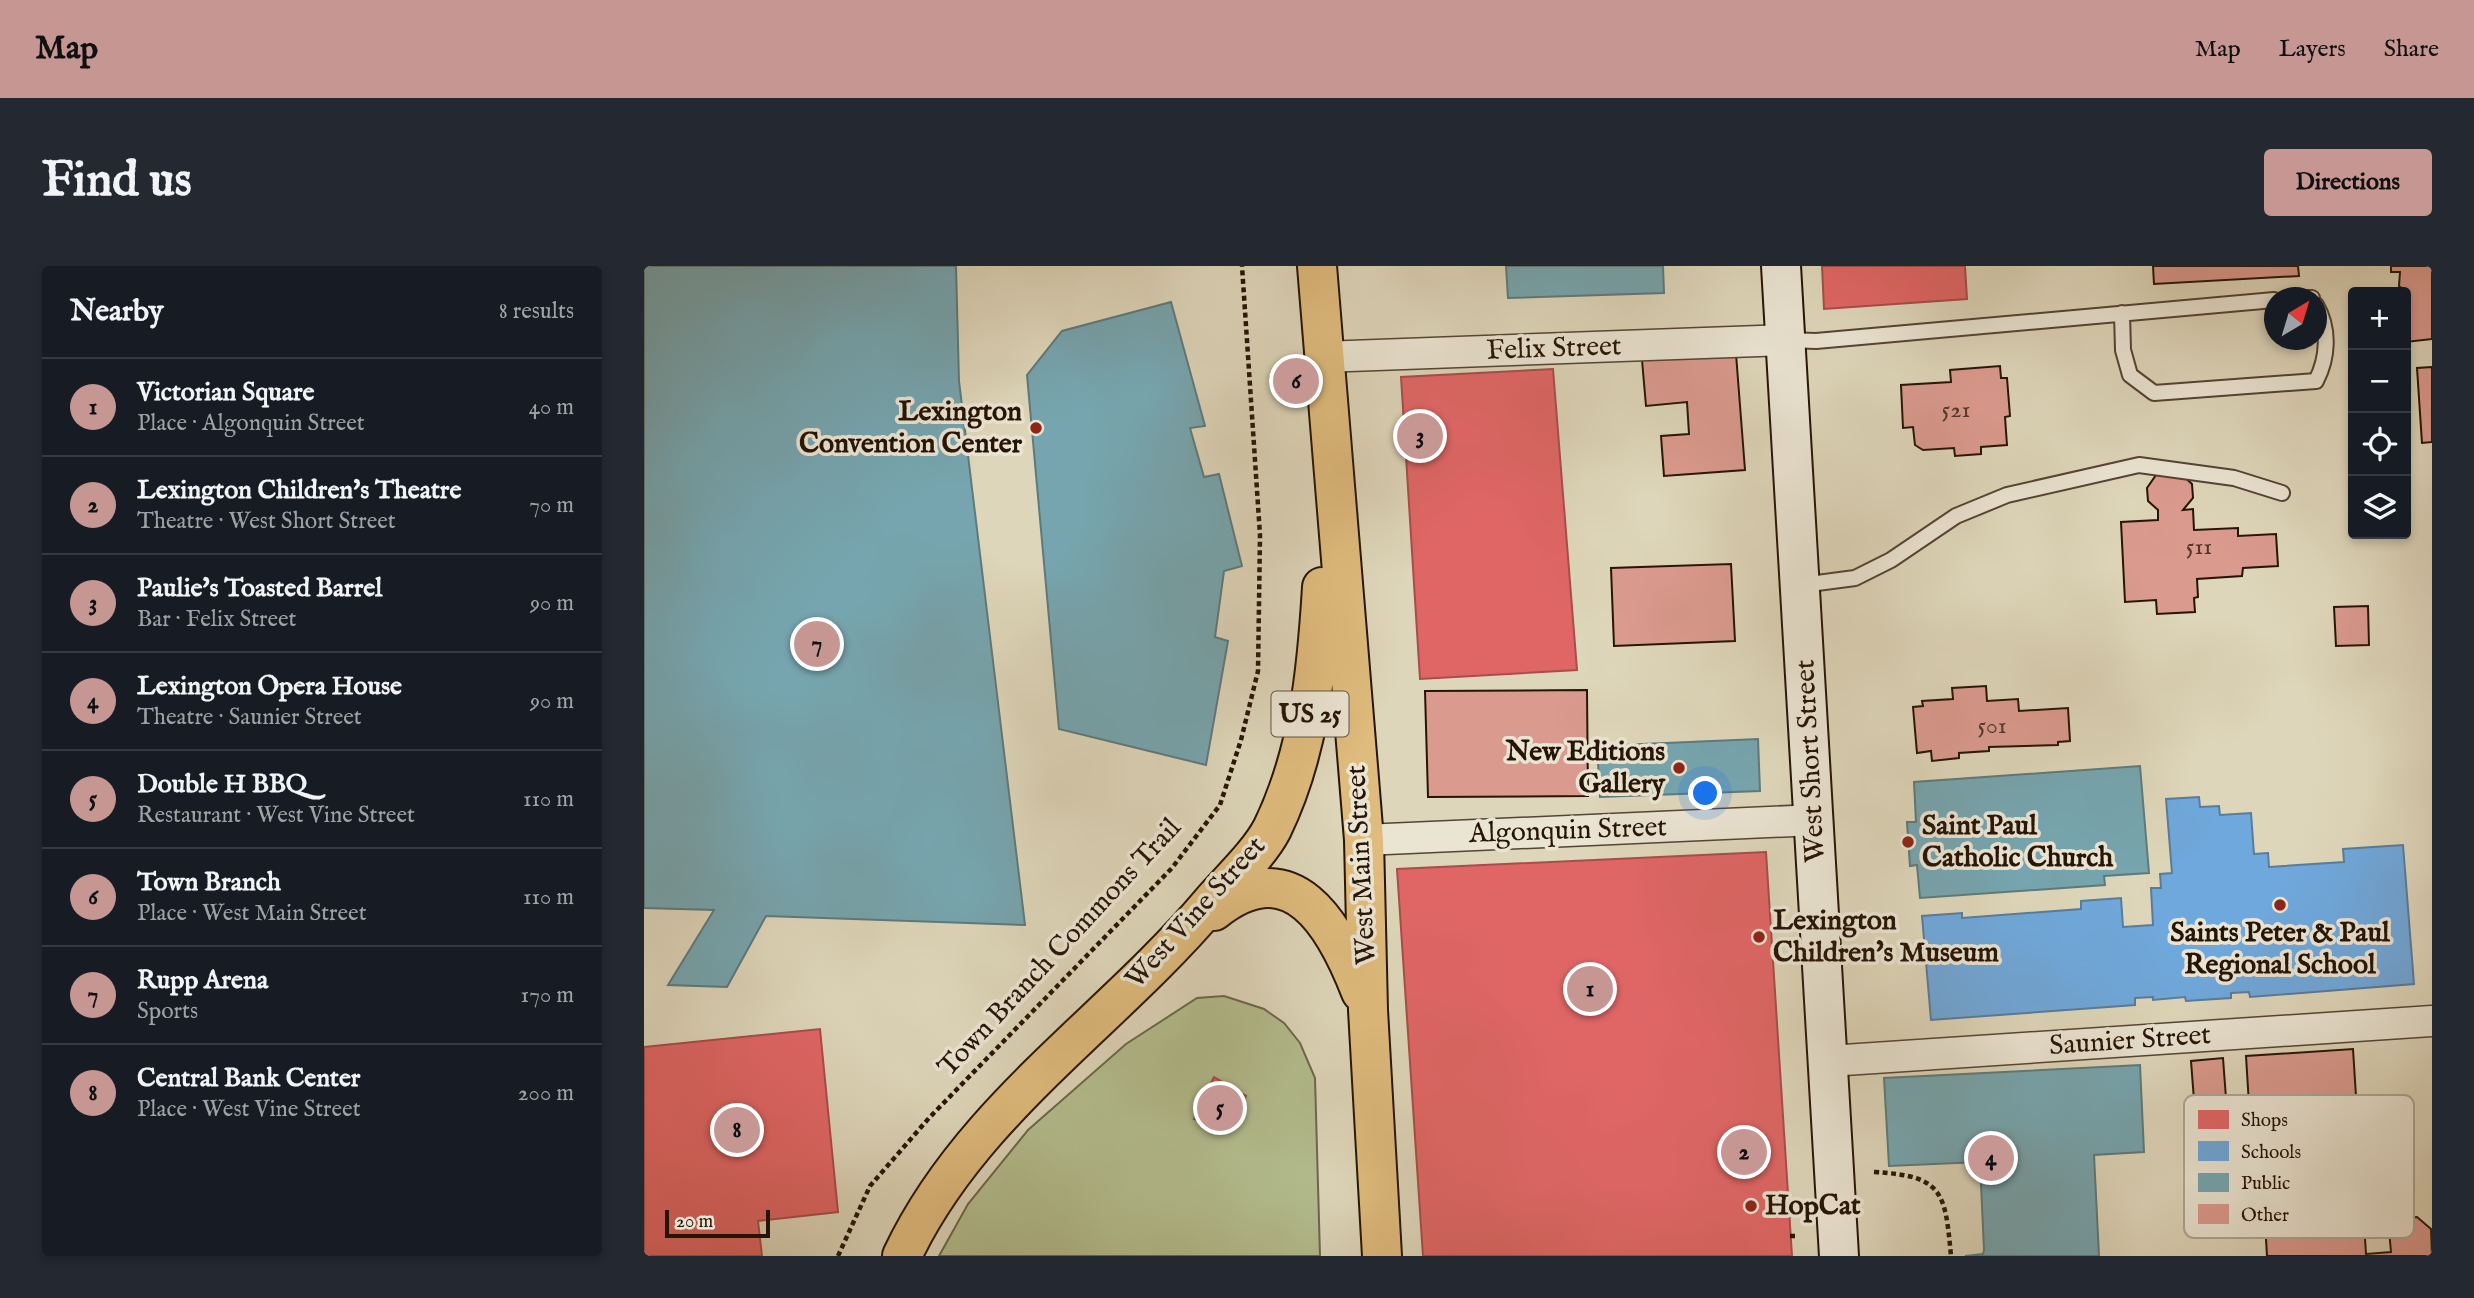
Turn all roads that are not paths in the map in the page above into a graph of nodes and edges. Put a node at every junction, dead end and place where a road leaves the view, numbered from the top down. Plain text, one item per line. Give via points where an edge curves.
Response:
1 (1317, 266) edge
2 (1781, 266) edge
3 (2264, 301) edge
4 (2122, 313) junction
5 (1786, 340) junction
6 (2326, 350) edge
7 (1322, 357) junction
8 (1330, 453) junction
9 (2282, 493) dead end
10 (1801, 585) junction
11 (1815, 820) junction
12 (1364, 840) junction
13 (1182, 936) junction
14 (1368, 1010) junction
15 (2432, 1021) edge
16 (1829, 1061) junction
17 (902, 1256) edge
18 (1382, 1256) edge
19 (1839, 1256) edge

1 - 7 main road, West Main Street / US 25
2 - 5 main road, West Short Street
3 - 4 lane
4 - 5 lane
4 - 6 lane via 2123,350 2130,374 2154,393 2316,382
5 - 7 street, Felix Street
5 - 10 main road, West Short Street
7 - 8 main road, West Main Street / US 25
8 - 12 main road, West Main Street / US 25
8 - 13 main road, West Vine Street / US 25 via 1319,643 1298,765 1270,832
9 - 10 lane via 2234,478 2139,464 2007,495 1956,516 1855,578
10 - 11 main road, West Short Street
11 - 12 street, Algonquin Street
11 - 16 main road, West Short Street
12 - 14 main road, West Main Street / US 25
13 - 14 main road via 1228,900 1256,888 1276,887 1302,898 1325,919 1348,957
13 - 17 main road, West Vine Street / US 25 via 1003,1110 950,1173
14 - 18 main road, West Main Street / US 25
15 - 16 street, Saunier Street
16 - 19 main road, West Short Street

